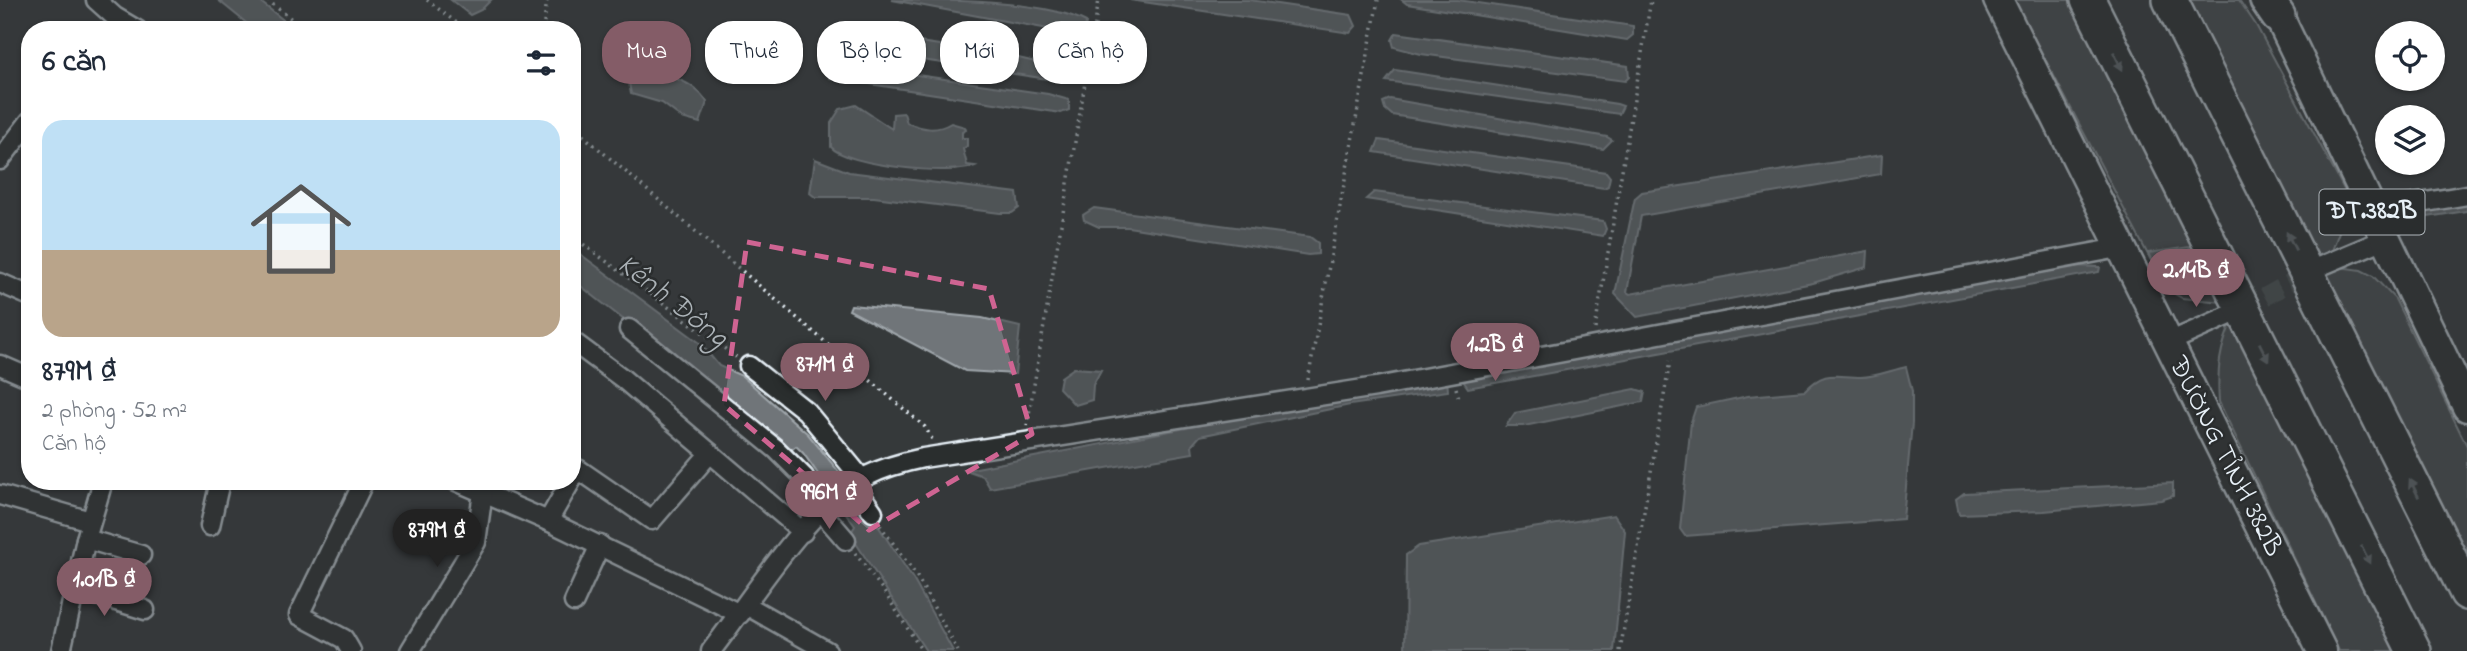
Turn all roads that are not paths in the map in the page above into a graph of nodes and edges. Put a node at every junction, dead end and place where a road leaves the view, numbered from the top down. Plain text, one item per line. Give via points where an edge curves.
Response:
1 (96, 0) edge
2 (1998, 0) edge
3 (2088, 0) edge
4 (2170, 0) edge
5 (2272, 5) edge
6 (108, 21) edge
7 (21, 133) edge
8 (0, 160) edge
9 (2467, 195) edge
10 (2372, 211) junction
11 (2385, 239) junction
12 (2119, 248) junction
13 (2316, 268) tunnel mouth
14 (0, 283) edge
15 (21, 292) edge
16 (2241, 310) tunnel mouth
17 (629, 329) dead end
18 (2167, 343) junction
19 (581, 348) edge
20 (0, 365) edge
21 (749, 366) road end
22 (21, 374) edge
23 (2467, 407) edge
24 (710, 453) junction
25 (581, 479) edge
26 (858, 481) junction
27 (100, 490) edge
28 (218, 490) edge
29 (360, 490) edge
30 (478, 490) edge
31 (564, 490) edge
32 (483, 492) junction
33 (0, 495) edge
34 (821, 510) junction
35 (873, 512) road end
36 (548, 521) junction
37 (90, 522) junction
38 (210, 526) dead end
39 (803, 533) junction
40 (846, 540) road end
41 (600, 545) junction
42 (141, 555) dead end
43 (74, 588) junction
44 (2467, 593) edge
45 (573, 601) dead end
46 (145, 610) dead end
47 (743, 610) junction
48 (61, 651) edge
49 (351, 651) edge
50 (410, 651) edge
51 (711, 651) edge
52 (827, 651) edge
53 (2322, 651) edge
54 (2414, 651) edge

1 - 6 street
2 - 12 main road, ĐƯỜNG TỈNH 382B
3 -> 54 highway
44 -> 4 highway
5 - 10 main road, ĐT.382B
7 - 8 street
9 - 10 street
10 - 11 main road, ĐT.382B
11 - 13 street
11 - 23 main road, ĐT.382B
12 - 18 main road, ĐƯỜNG TỈNH 382B
12 - 26 street via 1305,398 939,455 891,466
14 - 15 street
16 - 18 street
17 - 34 street via 776,449 804,477
18 - 53 main road, ĐƯỜNG TỈNH 382B
19 - 24 street
20 - 22 street
21 - 26 street via 806,411
24 - 25 street via 652,520
24 - 39 street
26 - 34 street
26 - 35 street
27 - 37 street
28 - 38 street
29 - 49 street via 299,615 344,639
30 - 32 street
31 - 36 street
32 - 36 street
32 - 50 street via 476,542
33 - 37 street
34 - 39 street
34 - 40 street
36 - 41 street
37 - 42 street
37 - 43 street
39 - 47 street
41 - 45 street
41 - 47 street
43 - 46 street
43 - 48 street
47 - 51 street
47 - 52 street

